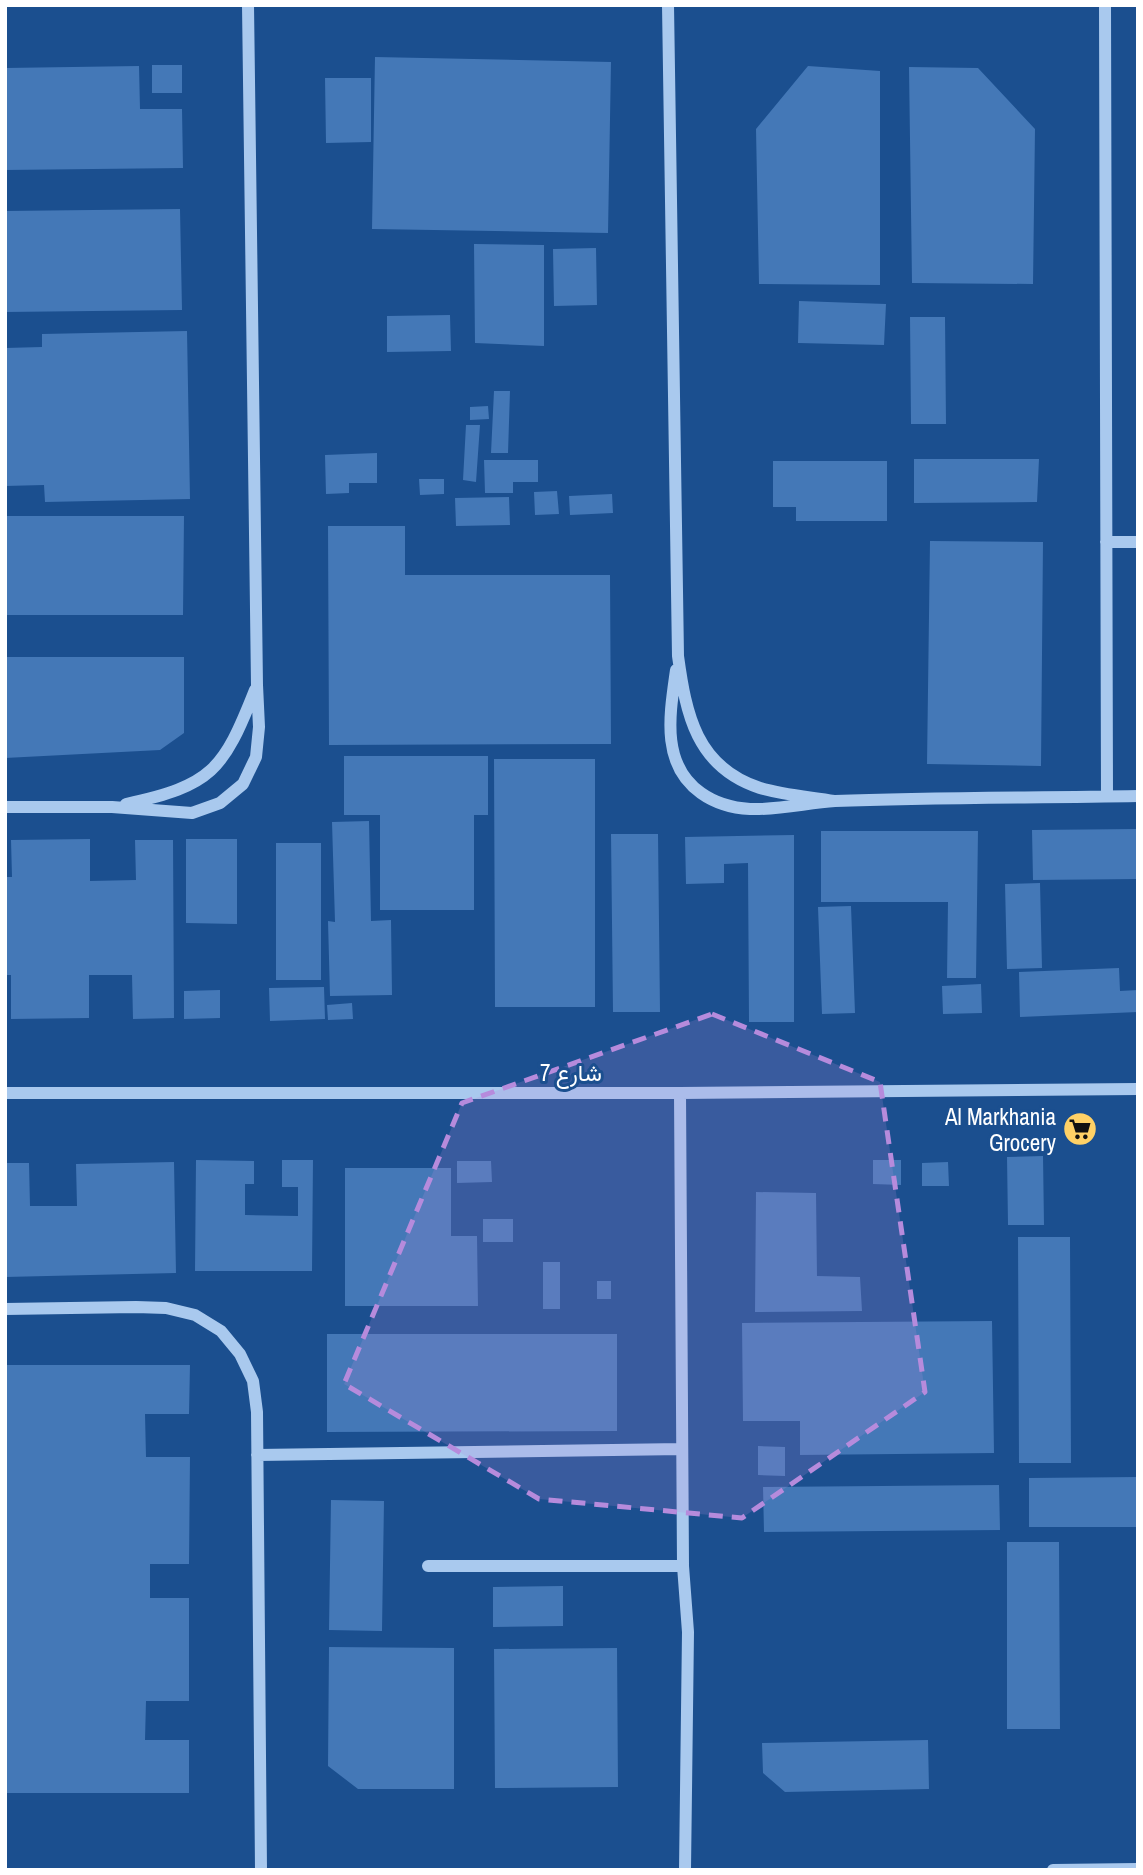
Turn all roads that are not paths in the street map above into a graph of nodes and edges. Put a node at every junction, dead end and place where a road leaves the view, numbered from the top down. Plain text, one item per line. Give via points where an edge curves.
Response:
1 (248, 5) edge
2 (668, 5) edge
3 (1105, 5) edge
4 (1107, 542) junction
5 (1138, 542) edge
6 (678, 656) junction
7 (257, 685) junction
8 (1107, 796) junction
9 (1138, 796) edge
10 (834, 801) junction
11 (5, 807) edge
12 (113, 807) junction
13 (1138, 1089) edge
14 (5, 1093) edge
15 (680, 1093) junction
16 (5, 1309) edge
17 (682, 1449) junction
18 (257, 1455) junction
19 (428, 1566) dead end
20 (683, 1566) junction
21 (1138, 1869) edge
22 (261, 1870) edge
23 (685, 1870) edge
24 (1053, 1870) edge

1 - 7 street
2 - 6 street
3 - 4 street
4 - 5 street
4 - 8 street
6 - 10 street via 690,720 710,755 733,775 760,788
6 - 10 street via 670,746 681,772 699,792 723,805 751,809
7 - 12 street via 233,744 200,780 177,792
7 - 12 street via 256,757 243,783 220,803 192,813
8 - 9 street
8 - 10 street
11 - 12 street
13 - 15 street, شارع 7
14 - 15 street, شارع 7
15 - 17 street
16 - 18 street via 136,1307 195,1315 221,1331 240,1354 253,1381
17 - 18 street
17 - 20 street
18 - 22 street
19 - 20 street
20 - 23 street via 688,1632
21 - 24 street

